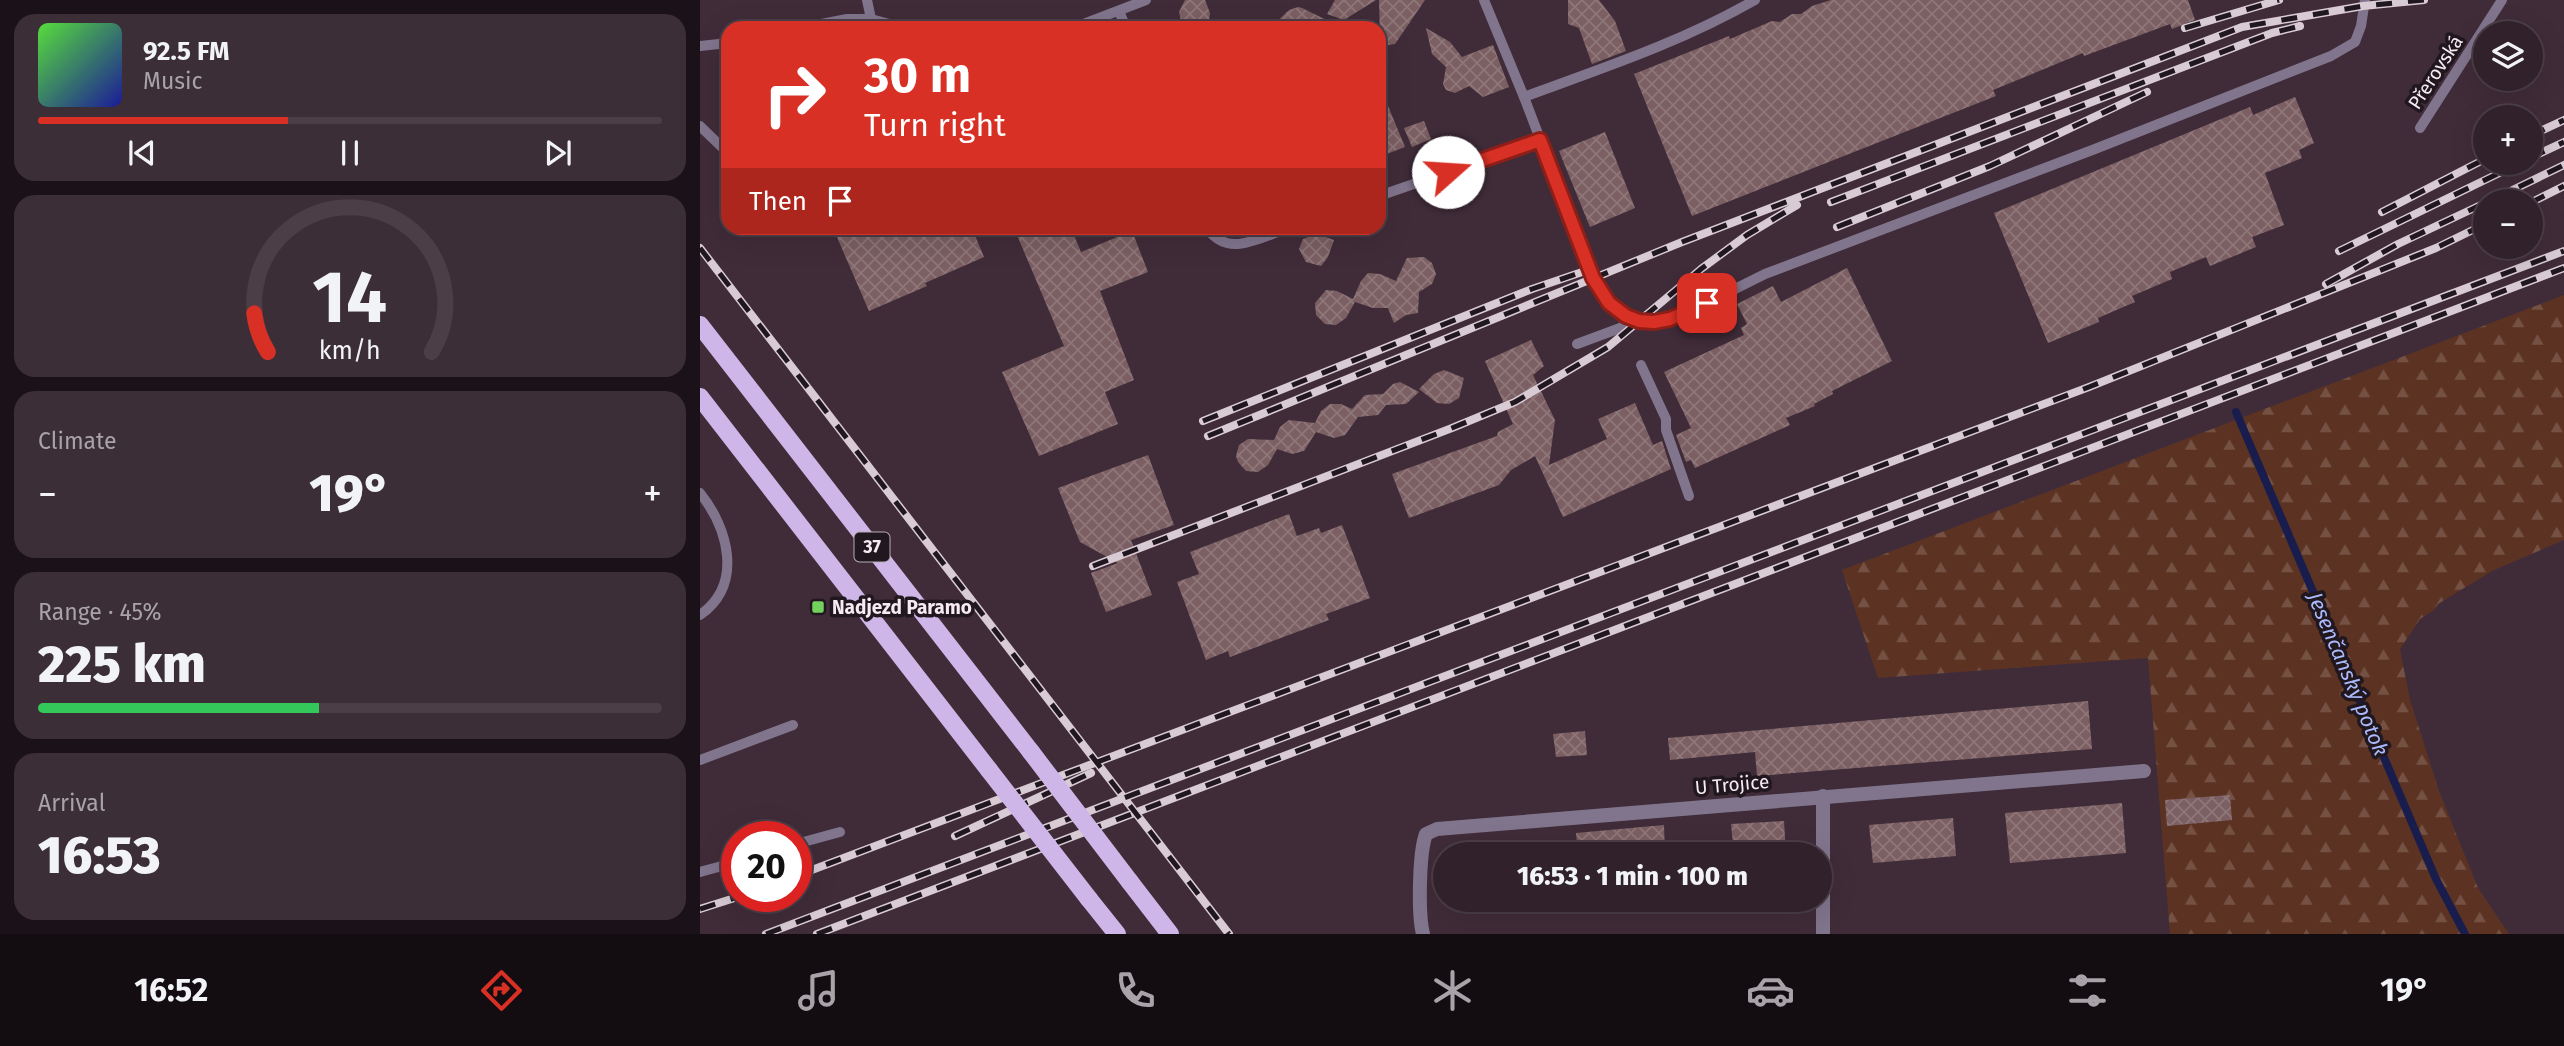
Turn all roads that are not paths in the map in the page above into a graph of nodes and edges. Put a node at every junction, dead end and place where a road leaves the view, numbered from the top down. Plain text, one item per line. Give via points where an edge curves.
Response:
1 (867, 0) edge
2 (1146, 0) edge
3 (1484, 0) edge
4 (1755, 0) edge
5 (2365, 0) edge
6 (2502, 0) edge
7 (1119, 10) junction
8 (872, 19) junction
9 (837, 21) edge
10 (879, 21) edge
11 (1091, 21) edge
12 (1123, 21) edge
13 (721, 44) edge
14 (700, 46) edge
15 (1524, 97) junction
16 (700, 127) edge
17 (2420, 128) dead end
18 (1540, 140) junction
19 (721, 146) edge
20 (1386, 194) edge
21 (1214, 235) edge
22 (1268, 235) edge
23 (1639, 321) junction
24 (700, 325) edge
25 (1577, 344) dead end
26 (1641, 365) dead end
27 (700, 397) edge
28 (700, 493) edge
29 (1689, 496) dead end
30 (700, 615) edge
31 (793, 725) dead end
32 (700, 760) edge
33 (2144, 771) dead end
34 (1823, 796) junction
35 (839, 832) dead end
36 (812, 840) edge
37 (721, 866) edge
38 (700, 872) edge
39 (1117, 934) edge
40 (1170, 934) edge
41 (1423, 934) edge
42 (1824, 934) edge

1 - 8 lane
2 - 7 lane
3 - 15 lane
4 - 15 lane via 1677,40
5 - 23 lane via 2355,42 2330,56 1765,274 1687,313
6 - 17 lane, Přerovská
7 - 11 lane
7 - 12 lane
8 - 9 lane
8 - 10 lane
13 - 14 lane
15 - 18 lane
16 - 19 lane
18 - 20 lane
18 - 23 lane via 1600,291 1617,310
21 - 22 lane via 1220,242 1239,245
23 - 25 lane
24 - 40 main road, 37, bridge
26 - 29 lane via 1666,419
27 - 39 main road, 37, bridge
28 - 30 lane via 722,527 728,555 722,585
31 - 32 lane
33 - 34 street, U Trojice
34 - 41 street, U Trojice via 1429,831 1422,848
34 - 42 street
35 - 36 lane
37 - 38 lane

